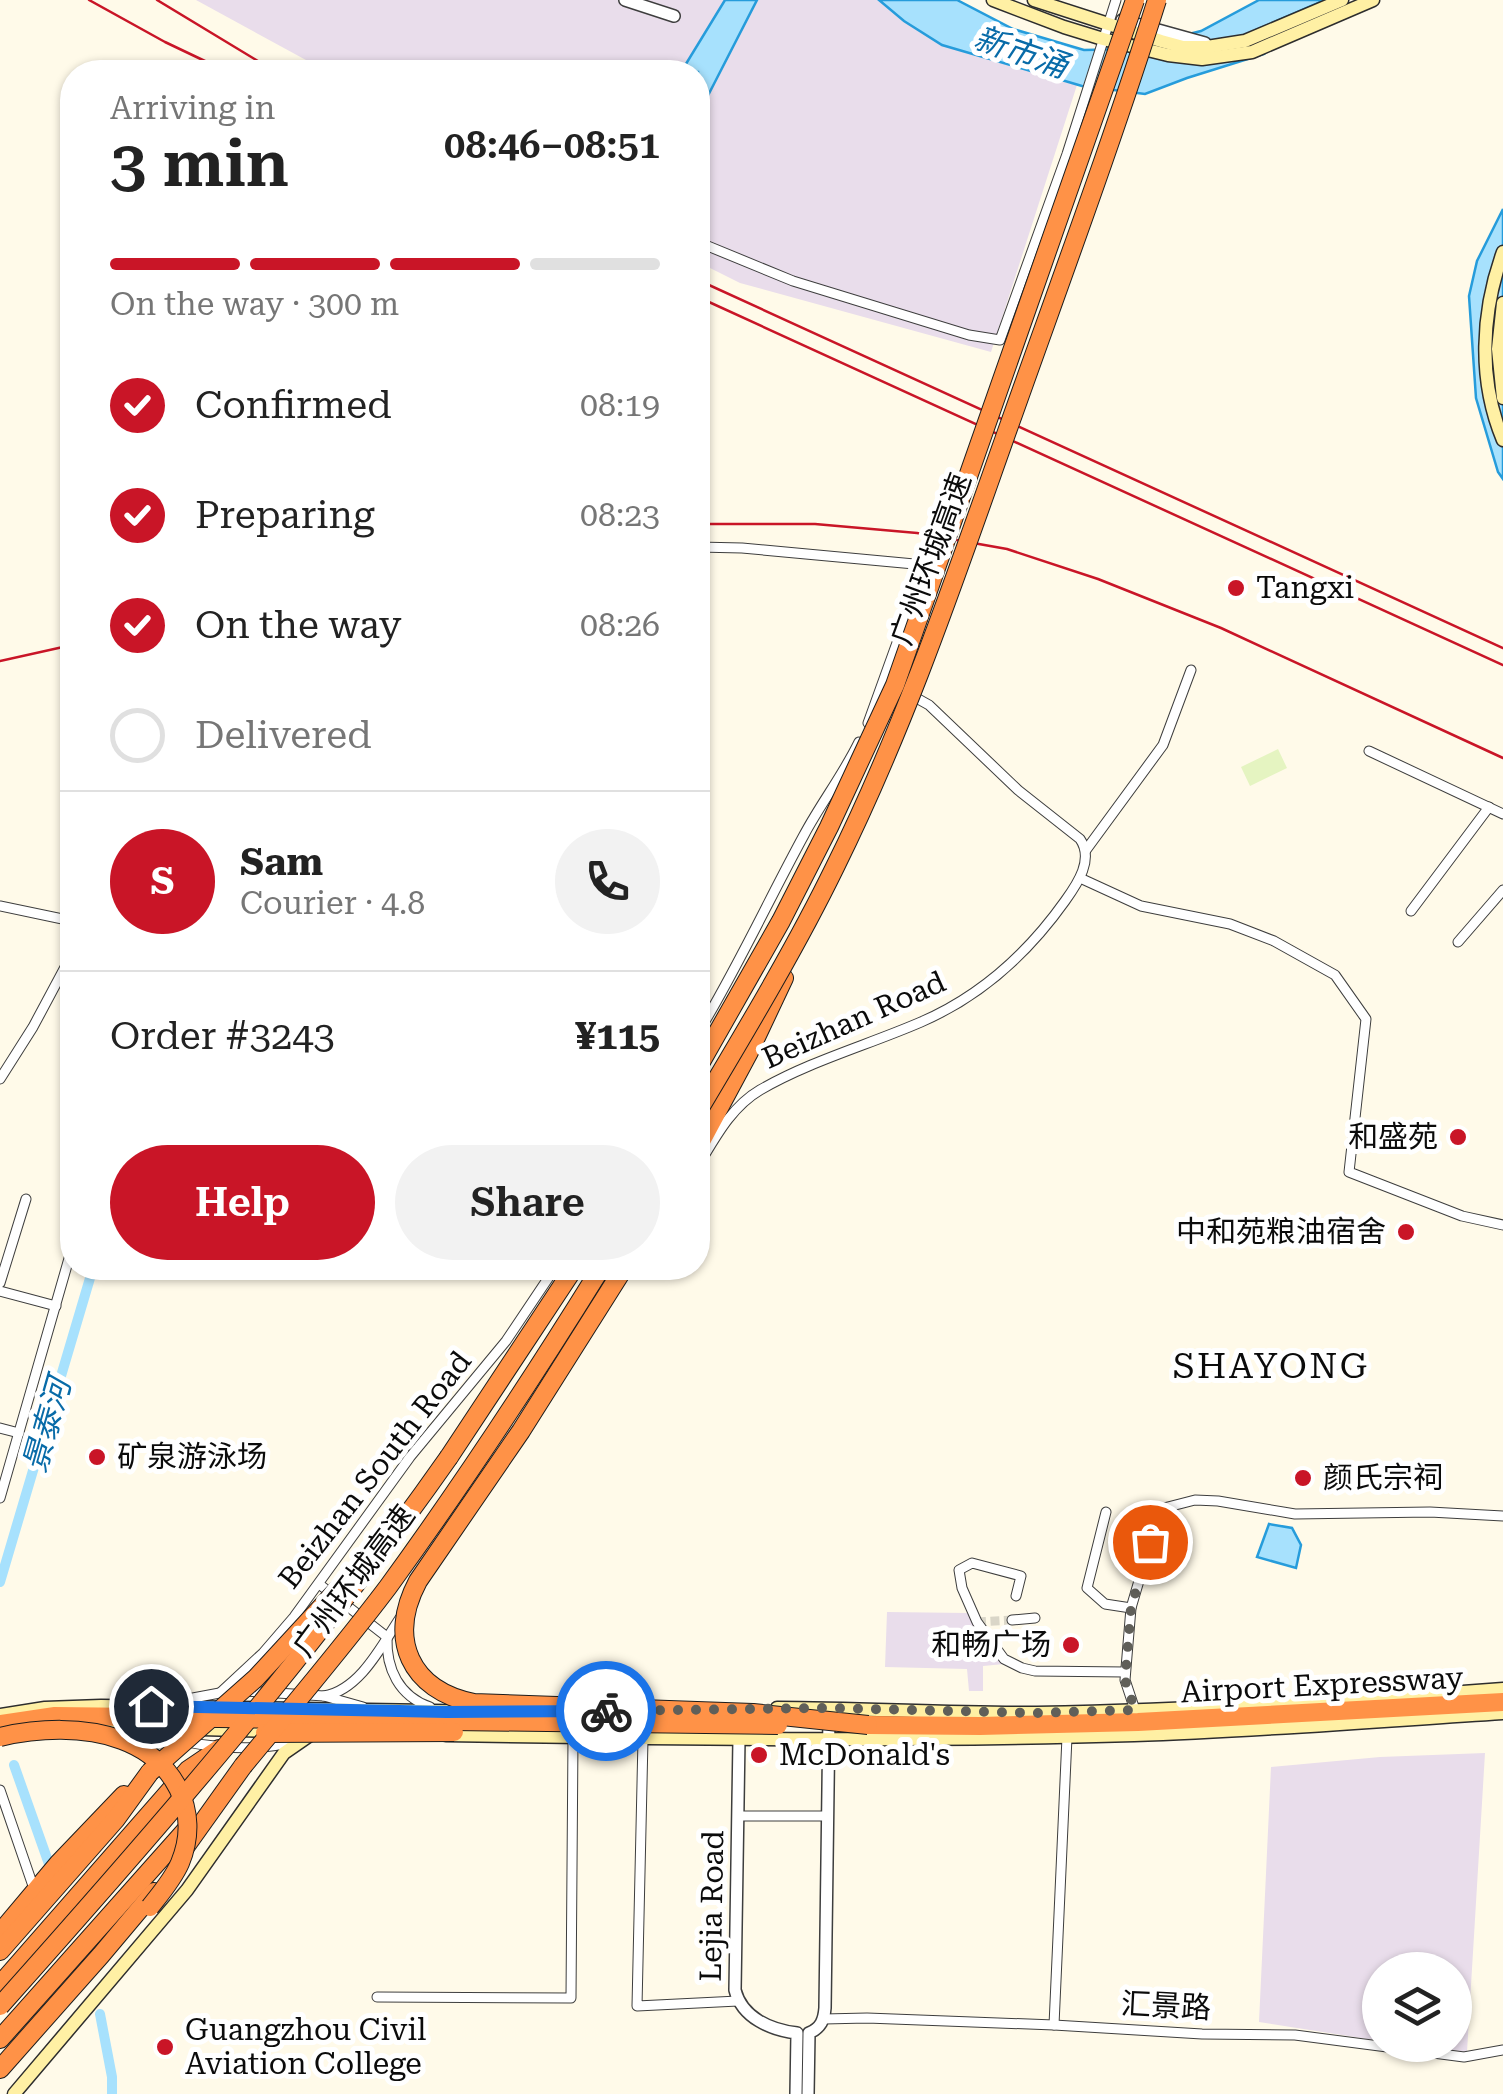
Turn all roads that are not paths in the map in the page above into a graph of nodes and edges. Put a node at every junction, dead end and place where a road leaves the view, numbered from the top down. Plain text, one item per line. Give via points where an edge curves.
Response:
1 (626, 0) edge
2 (992, 0) edge
3 (1034, 0) edge
4 (1116, 0) edge
5 (1135, 0) edge
6 (1157, 0) edge
7 (1342, 0) edge
8 (1373, 0) edge
9 (674, 16) dead end
10 (1108, 23) junction
11 (1103, 39) junction
12 (710, 247) edge
13 (1503, 252) edge
14 (1503, 303) edge
15 (1503, 398) edge
16 (1503, 440) edge
17 (710, 548) edge
18 (1191, 670) dead end
19 (884, 680) junction
20 (1369, 752) dead end
21 (1488, 807) junction
22 (1503, 814) edge
23 (1086, 850) junction
24 (834, 868) junction
25 (1080, 878) junction
26 (1503, 890) edge
27 (0, 906) edge
28 (1411, 911) dead end
29 (60, 918) edge
30 (1458, 942) dead end
31 (60, 976) edge
32 (710, 1012) edge
33 (710, 1046) edge
34 (0, 1079) edge
35 (710, 1090) edge
36 (710, 1125) edge
37 (710, 1147) edge
38 (26, 1199) dead end
39 (1503, 1224) edge
40 (63, 1280) edge
41 (547, 1280) edge
42 (566, 1280) edge
43 (593, 1280) edge
44 (616, 1280) edge
45 (624, 1280) edge
46 (0, 1283) edge
47 (0, 1290) edge
48 (56, 1306) junction
49 (0, 1428) edge
50 (19, 1434) junction
51 (449, 1457) junction
52 (0, 1498) edge
53 (1106, 1512) dead end
54 (1503, 1516) edge
55 (319, 1584) junction
56 (1016, 1596) dead end
57 (1131, 1608) junction
58 (1035, 1618) dead end
59 (1012, 1620) tunnel mouth
60 (387, 1637) junction
61 (1126, 1672) junction
62 (1503, 1689) edge
63 (221, 1692) junction
64 (324, 1696) junction
65 (1503, 1702) edge
66 (151, 1706) junction
67 (829, 1708) junction
68 (375, 1710) junction
69 (1135, 1710) junction
70 (447, 1712) junction
71 (1503, 1712) edge
72 (0, 1714) edge
73 (544, 1723) junction
74 (0, 1724) edge
75 (867, 1724) junction
76 (314, 1733) junction
77 (0, 1736) edge
78 (1067, 1737) junction
79 (573, 1738) junction
80 (644, 1738) junction
81 (829, 1739) junction
82 (740, 1740) junction
83 (243, 1766) junction
84 (150, 1772) junction
85 (0, 1790) edge
86 (738, 1816) junction
87 (828, 1816) junction
88 (32, 1884) dead end
89 (0, 1933) edge
90 (0, 1951) edge
91 (0, 1985) edge
92 (376, 1997) dead end
93 (738, 2001) junction
94 (0, 2006) edge
95 (824, 2019) junction
96 (1054, 2025) junction
97 (803, 2033) junction
98 (0, 2039) edge
99 (1503, 2050) edge
100 (0, 2069) edge
101 (0, 2085) edge
102 (14, 2094) edge
103 (796, 2094) edge
104 (808, 2094) edge

1 - 9 street
2 - 11 main road
3 - 10 main road
4 - 10 street
5 - 33 highway, 广州环城高速, bridge via 895,685 806,874
6 - 24 highway, 广州环城高速, bridge via 913,692
7 - 10 main road, bridge via 1219,46 1176,45
8 - 11 main road, bridge via 1275,44 1216,59
10 - 11 street
11 - 12 street via 1000,340 792,280
13 - 16 main road via 1485,347 1488,389
14 - 15 main road
17 - 19 street via 925,564
18 - 23 street via 1164,745
19 - 23 street via 936,712
19 - 32 street via 856,748
20 - 21 street
21 - 22 street
21 - 28 street
23 - 25 street, Beizhan Road
24 - 35 highway, 广州环城高速, bridge
24 - 36 highway, bridge
25 - 37 street, Beizhan Road via 1044,929 994,978 924,1020 759,1090 730,1116
25 - 39 street via 1141,906 1274,940 1335,975 1366,1019 1349,1172 1462,1216
26 - 30 street
27 - 29 street
31 - 34 street
38 - 46 street
40 - 48 street
41 - 55 street, Beizhan South Road
42 - 51 highway, 广州环城高速
43 - 83 highway, 广州环城高速, bridge via 388,1587
44 - 75 highway, bridge via 418,1581 405,1617 412,1662 439,1692 474,1703
45 - 60 street
47 - 48 street
48 - 50 street
49 - 50 street
50 - 52 street
51 - 84 highway, bridge via 278,1656
51 - 94 highway, 广州环城高速, bridge via 292,1668
53 - 57 street via 1086,1588 1104,1604
54 - 57 street via 1294,1514 1218,1501 1178,1504 1160,1509
55 - 60 street
55 - 63 street, Beizhan South Road via 263,1654
56 - 61 street via 1021,1576 972,1563 959,1570 977,1622 1004,1659 1035,1671
57 - 61 street
58 - 59 street
60 - 64 street via 357,1676
60 - 70 street via 399,1686 421,1704
61 - 69 street
62 - 69 main road
63 - 64 street
63 - 66 street
64 - 68 street
65 - 75 highway, Airport Expressway via 1138,1722
66 - 68 main road
66 - 72 main road
67 - 70 main road
67 - 75 main road
67 - 81 street
68 - 70 main road
69 - 75 main road
71 - 78 main road
73 - 74 highway, bridge via 78,1715
73 - 75 highway, Airport Expressway, bridge
73 - 91 highway, bridge via 459,1732 277,1732 228,1744 188,1770
75 - 78 main road
75 - 81 main road
76 - 77 main road via 141,1727
76 - 79 main road
76 - 102 main road via 284,1753 187,1890
77 - 101 highway, bridge via 81,1732 140,1748 175,1780 188,1825 182,1859 168,1884
78 - 96 street
79 - 80 main road
79 - 92 street via 571,1998
80 - 82 main road
80 - 93 street via 637,2006
81 - 82 main road
81 - 87 street
82 - 86 street, Lejia Road
83 - 98 highway, 广州环城高速, bridge
83 - 100 highway, bridge via 142,1907
84 - 89 highway via 107,1810
84 - 90 highway
85 - 88 street
86 - 87 street
86 - 93 street, Lejia Road
87 - 95 street
93 - 97 street, Lejia Road via 772,2028
95 - 96 street, 汇景路
95 - 97 street via 817,2030
96 - 99 street, 汇景路 via 1295,2035 1464,2057
97 - 103 street
97 - 104 street

